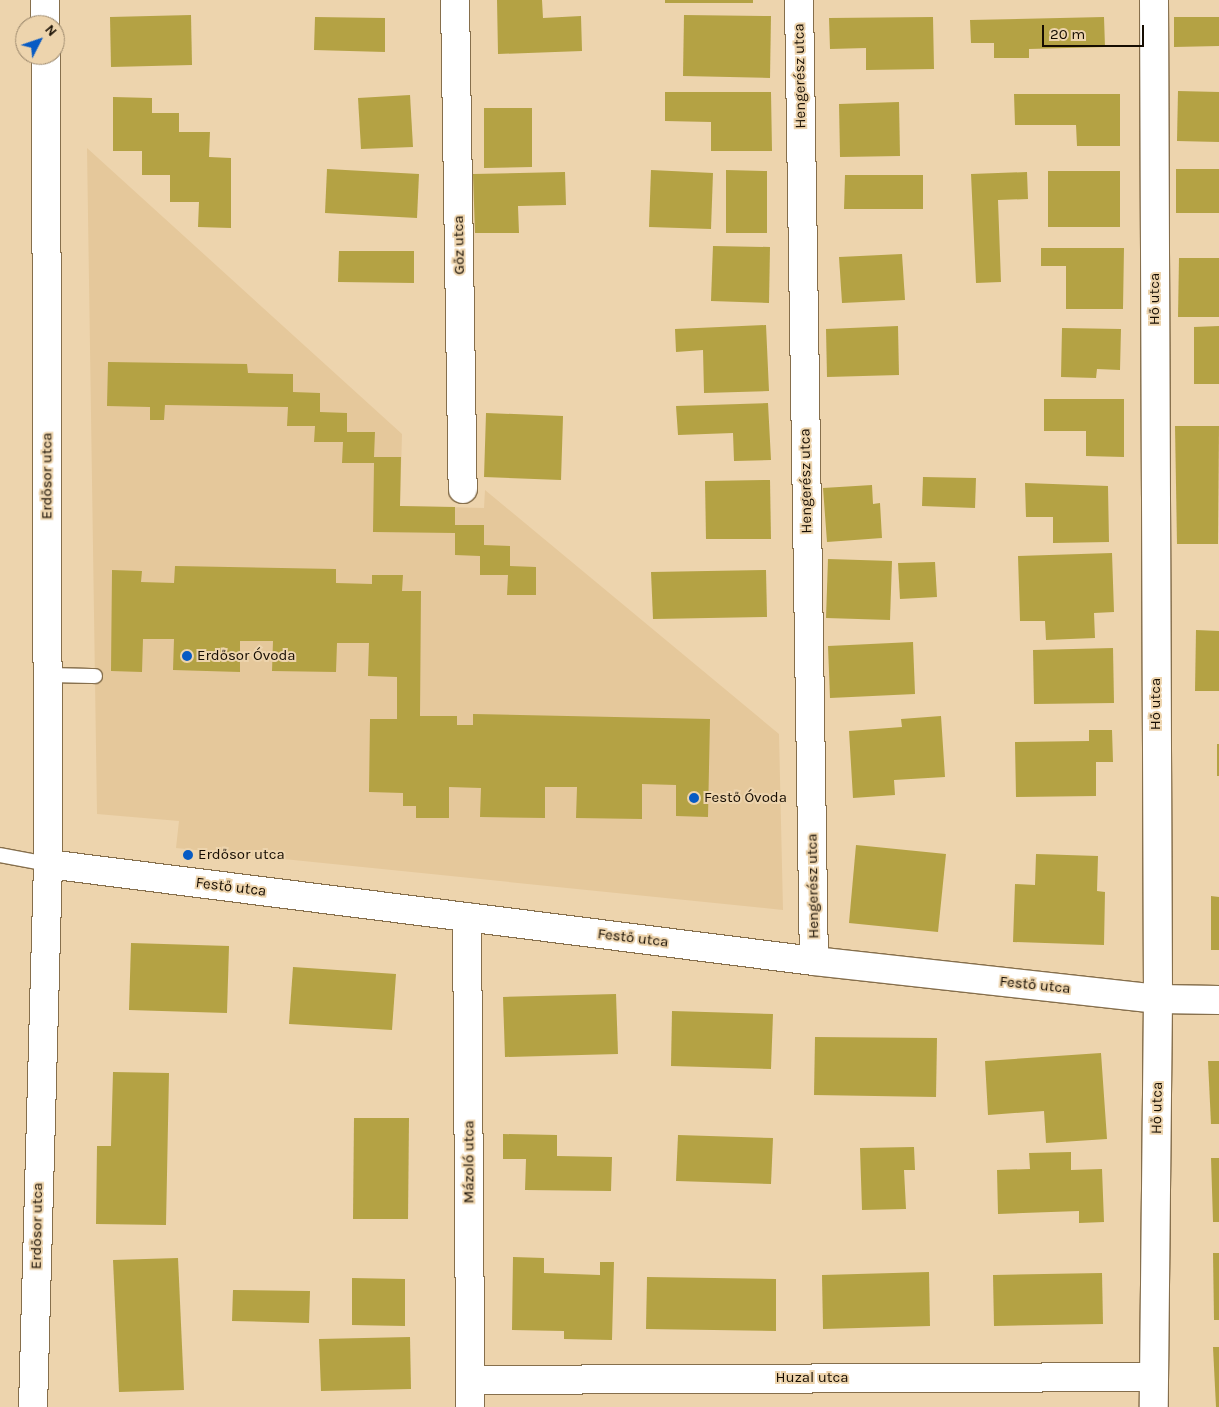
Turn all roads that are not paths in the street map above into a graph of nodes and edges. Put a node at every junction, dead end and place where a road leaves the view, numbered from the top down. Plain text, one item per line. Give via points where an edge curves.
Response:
1 (45, 0) edge
2 (455, 0) edge
3 (799, 0) edge
4 (1154, 0) edge
5 (46, 15) edge
6 (46, 65) edge
7 (463, 490) dead end
8 (47, 675) junction
9 (95, 676) dead end
10 (0, 855) edge
11 (48, 864) junction
12 (467, 917) junction
13 (814, 961) junction
14 (1158, 999) junction
15 (1219, 1000) edge
16 (1154, 1377) junction
17 (470, 1380) junction
18 (32, 1407) edge
19 (470, 1407) edge
20 (1154, 1407) edge

1 - 5 street
2 - 7 street, Gőz utca
3 - 13 street, Hengerész utca
4 - 14 street, Hő utca
6 - 8 street, Erdősor utca
8 - 9 lane
8 - 11 street, Erdősor utca
10 - 11 lane
11 - 12 street, Festő utca
11 - 18 street, Erdősor utca
12 - 13 street, Festő utca
12 - 17 street, Mázoló utca
13 - 14 street, Festő utca
14 - 15 street, Festő utca
14 - 16 street, Hő utca
16 - 17 street, Huzal utca
16 - 20 street, Hő utca
17 - 19 street, Mázoló utca

